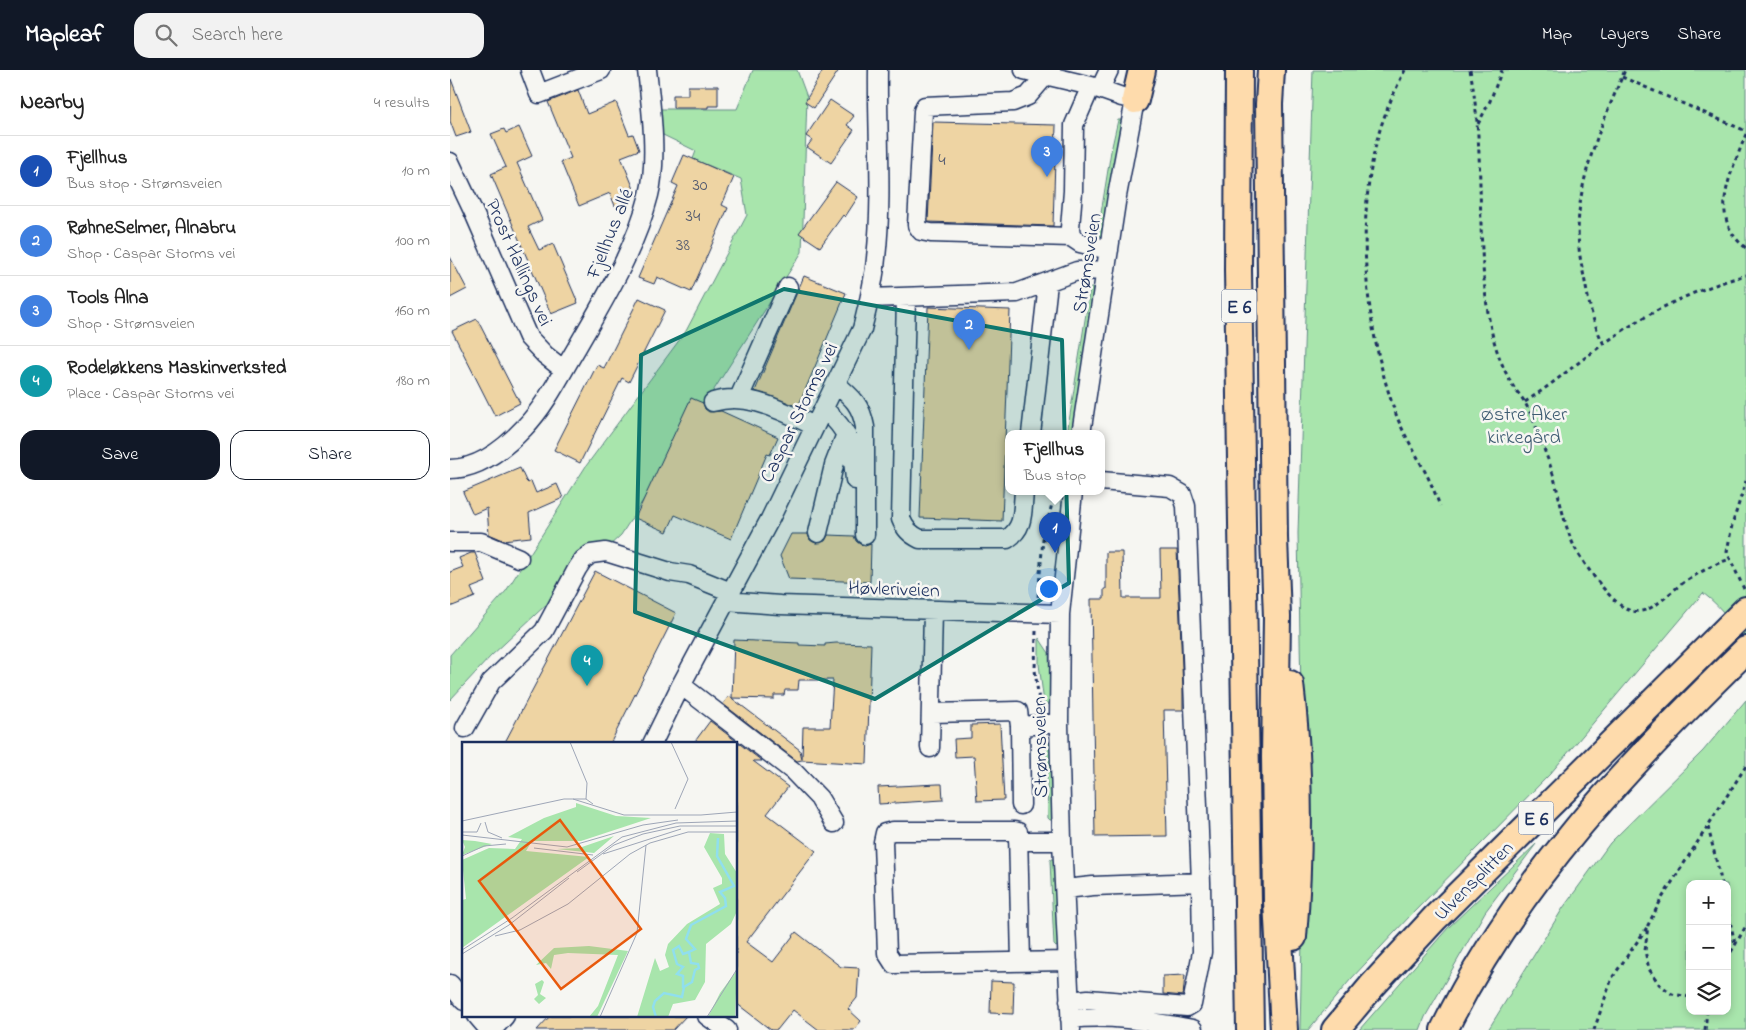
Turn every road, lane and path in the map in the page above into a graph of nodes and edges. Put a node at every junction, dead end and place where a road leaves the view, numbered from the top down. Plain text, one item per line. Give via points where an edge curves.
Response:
1 (530, 70) edge
2 (601, 70) edge
3 (647, 70) edge
4 (1024, 70) edge
5 (1109, 70) edge
6 (1142, 70) edge
7 (1239, 70) edge
8 (1271, 70) edge
9 (1405, 70) edge
10 (1470, 70) edge
11 (1502, 70) edge
12 (1625, 70) edge
13 (883, 71) edge
14 (1046, 75) junction
15 (1622, 77) junction
16 (1096, 88) junction
17 (1135, 100) junction
18 (1478, 125) junction
19 (1746, 132) edge
20 (450, 162) edge
21 (1071, 237) junction
22 (1746, 248) edge
23 (1110, 250) junction
24 (1106, 270) junction
25 (1746, 275) edge
26 (1048, 283) junction
27 (788, 287) dead end
28 (906, 297) junction
29 (870, 298) junction
30 (1604, 344) junction
31 (564, 370) junction
32 (836, 384) junction
33 (739, 398) junction
34 (713, 402) dead end
35 (1525, 402) junction
36 (824, 409) junction
37 (815, 426) junction
38 (1031, 430) edge
39 (1082, 430) edge
40 (846, 434) junction
41 (450, 469) edge
42 (1105, 481) edge
43 (1746, 481) edge
44 (1024, 495) edge
45 (1073, 495) edge
46 (1440, 506) dead end
47 (818, 533) dead end
48 (450, 542) edge
49 (519, 558) dead end
50 (1730, 559) junction
51 (1746, 594) edge
52 (729, 597) junction
53 (933, 610) junction
54 (1746, 610) edge
55 (1060, 614) junction
56 (1746, 650) edge
57 (681, 685) junction
58 (931, 713) junction
59 (1059, 723) junction
60 (1020, 726) junction
61 (465, 728) dead end
62 (653, 742) edge
63 (930, 748) dead end
64 (1746, 766) edge
65 (1021, 805) dead end
66 (834, 824) dead end
67 (1708, 827) junction
68 (1018, 840) junction
69 (1062, 841) junction
70 (1721, 880) edge
71 (1201, 882) junction
72 (1065, 889) junction
73 (1731, 924) edge
74 (1648, 925) junction
75 (1746, 926) edge
76 (1736, 945) junction
77 (1731, 953) edge
78 (1068, 961) junction
79 (1021, 962) junction
80 (450, 984) edge
81 (1686, 996) edge
82 (462, 999) edge
83 (1707, 1015) edge
84 (1070, 1017) edge
85 (501, 1018) edge
86 (710, 1018) edge
87 (1284, 1020) edge
88 (484, 1026) edge
89 (1193, 1029) edge
90 (726, 1030) edge
91 (1250, 1030) edge
92 (1335, 1030) edge
93 (1444, 1030) edge
94 (1594, 1030) edge
95 (1705, 1030) edge

1 - 2 street via 539,94
3 - 31 street, Fjellhus allé via 653,143 649,194 638,230 613,285
4 - 14 street
5 - 16 street
6 - 17 highway
7 - 91 highway, E 6 via 1238,270
8 - 87 highway, E 6 via 1275,758 1277,901
9 - 46 path via 1381,126 1368,185 1366,257 1376,349 1395,410
10 - 18 path
11 - 18 path
12 - 15 path
13 - 29 street, Caspar Storms vei via 876,257
14 - 16 street
14 - 21 street via 1028,96 1013,102 925,106 917,225 921,231 931,233
15 - 19 path
15 - 30 path via 1586,170 1580,210 1579,249 1596,331
16 - 17 street
16 - 21 street via 1074,125
17 - 23 street, Strømsveien
18 - 35 path via 1489,318 1503,368
19 - 22 path via 1724,207 1730,231
20 - 31 street, Prost Hallings vei via 528,337
21 - 23 street via 1080,243
23 - 24 street, Strømsveien
24 - 26 street via 1077,271
24 - 39 street, Strømsveien
25 - 30 path via 1670,303
26 - 28 street via 1017,293
26 - 38 street
27 - 33 street
28 - 29 street
28 - 44 street via 901,519 905,528 920,539 1008,539 1021,525
29 - 32 street, Caspar Storms vei via 862,329
30 - 35 path
31 - 41 street, Fjellhus allé via 548,398 524,428 494,455 477,464
32 - 36 street, Caspar Storms vei
32 - 40 street via 863,414 860,534 854,464
33 - 34 street
33 - 37 street via 779,410
35 - 50 path via 1548,460 1572,542 1582,560 1622,607 1634,612 1647,610 1683,583
36 - 37 street, Caspar Storms vei
36 - 40 street
37 - 52 street, Caspar Storms vei
40 - 47 street via 834,465
42 - 71 street via 1170,487 1182,494 1186,506
43 - 50 path via 1728,542
45 - 55 street, Strømsveien
48 - 49 street via 480,542
50 - 51 path
52 - 53 street, Høvleriveien via 780,605
52 - 57 street, Caspar Storms vei
52 - 61 street, Høvleriveien via 689,575 606,552 591,554 583,560 544,631 491,682
53 - 55 street, Høvleriveien
53 - 58 street
54 - 92 highway, Ulvensplitten / E 6 via 1404,951
55 - 59 street, Strømsveien
56 - 93 highway, E 6 via 1641,755 1554,856 1501,929
57 - 62 street, Caspar Storms vei
57 - 66 street via 793,771 819,798
58 - 60 street via 1018,712
58 - 63 street
59 - 60 street
59 - 69 street, Strømsveien
60 - 65 street
64 - 67 path
67 - 70 path
67 - 74 path
68 - 69 street
68 - 79 street
68 - 79 street via 1018,832 1014,831 893,831 885,834 883,842 887,953 894,964
69 - 72 street, Strømsveien
71 - 72 street
71 - 84 street via 1202,952 1192,1004 1187,1007 1088,1000
72 - 78 street, Strømsveien
73 - 76 path
74 - 81 path via 1645,951 1649,969 1659,984 1672,994
74 - 94 path via 1612,978
75 - 76 path
76 - 77 path
78 - 79 street
78 - 84 street, Strømsveien
80 - 82 street
83 - 95 path
84 - 89 street via 1102,1016
85 - 88 street
86 - 90 street

